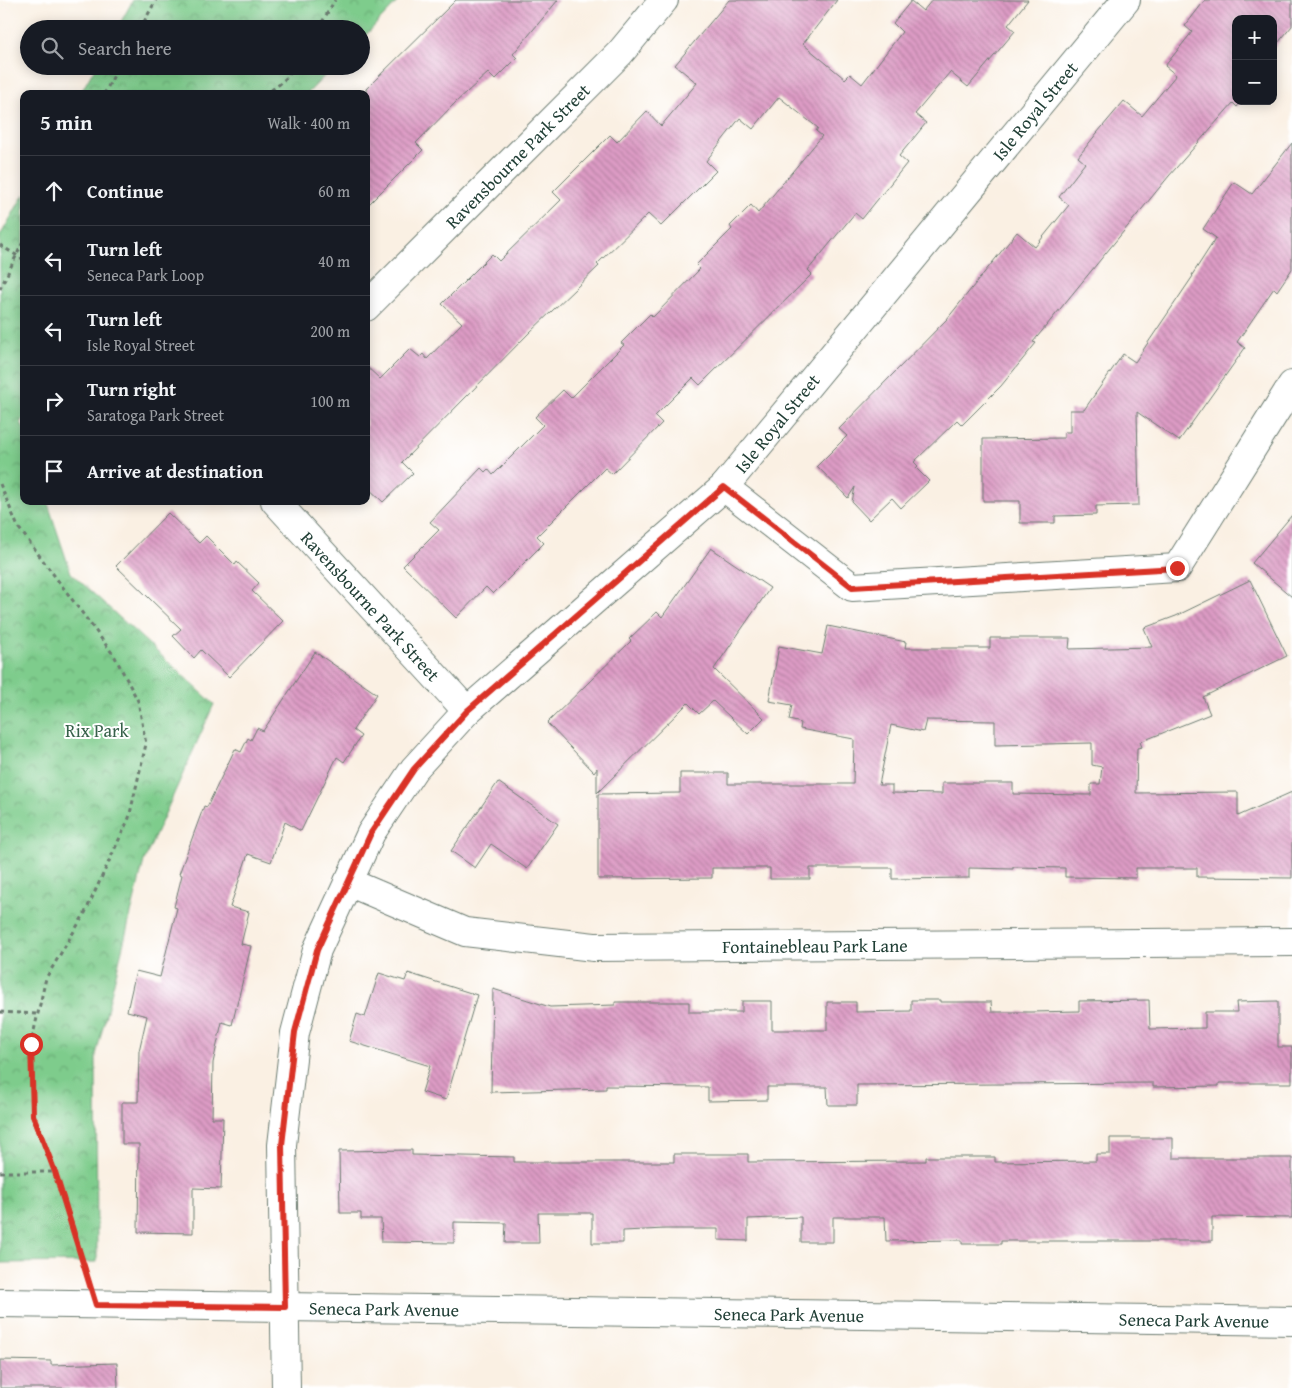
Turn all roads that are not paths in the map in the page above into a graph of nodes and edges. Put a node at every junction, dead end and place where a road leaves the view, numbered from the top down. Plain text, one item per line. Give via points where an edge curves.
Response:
1 (664, 0) edge
2 (1126, 0) edge
3 (370, 303) edge
4 (1292, 385) edge
5 (724, 487) junction
6 (279, 505) edge
7 (467, 711) junction
8 (348, 882) junction
9 (1292, 942) edge
10 (0, 1304) edge
11 (285, 1307) junction
12 (1292, 1321) edge
13 (286, 1388) edge

1 - 3 street, Ravensbourne Park Street via 620,53
2 - 5 street, Isle Royal Street
4 - 5 street via 1177,568 852,587
5 - 7 street, Isle Royal Street
6 - 7 street, Ravensbourne Park Street
7 - 8 street, Isle Royal Street via 414,769 371,833
8 - 9 street, Fontainebleau Park Lane via 465,932 594,947
8 - 11 street, Isle Royal Street via 317,950 295,1032 282,1145
10 - 11 street, Seneca Park Avenue
11 - 12 street, Seneca Park Avenue
11 - 13 street, Isle Royal Street

